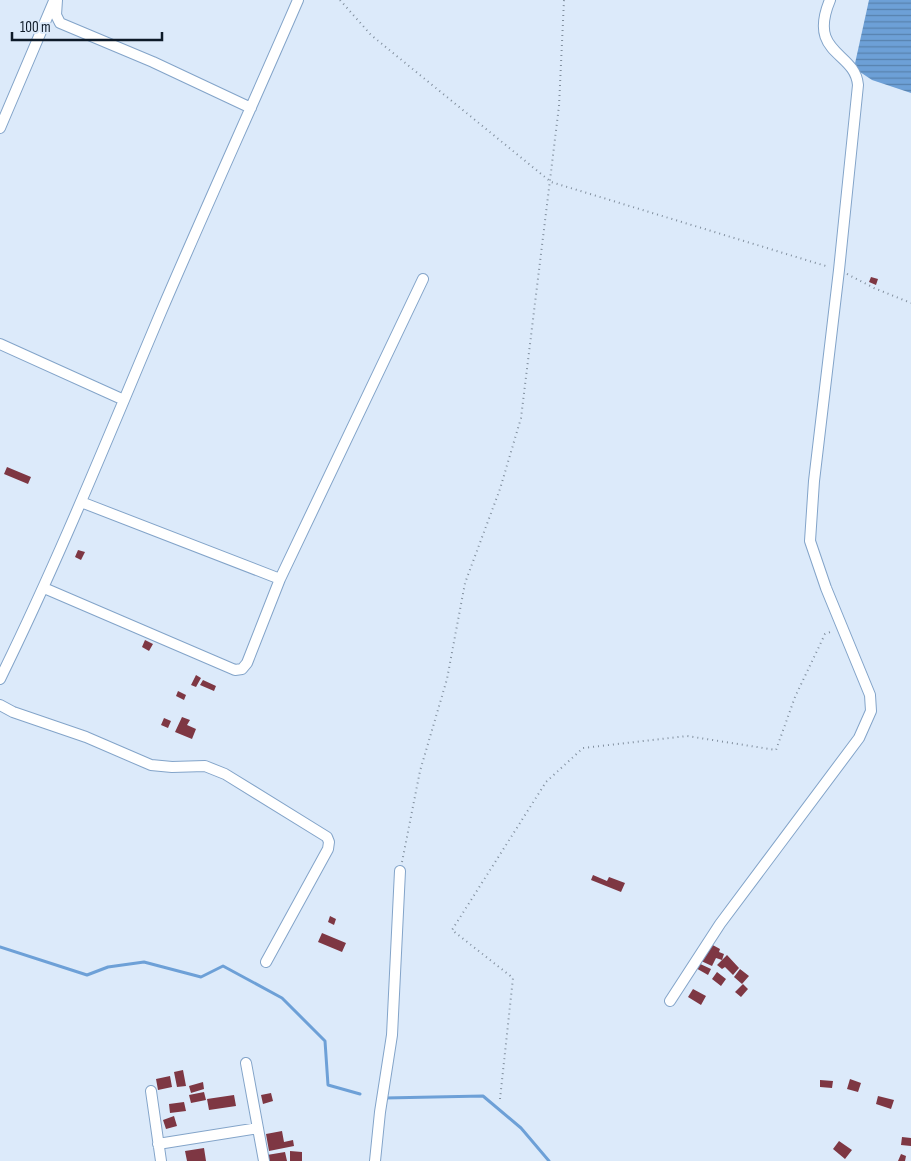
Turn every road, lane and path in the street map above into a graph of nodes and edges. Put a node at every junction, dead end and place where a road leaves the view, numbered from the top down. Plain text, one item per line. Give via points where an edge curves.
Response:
1 (56, 0) edge
2 (298, 0) edge
3 (340, 0) edge
4 (564, 0) edge
5 (830, 0) edge
6 (251, 108) junction
7 (0, 128) edge
8 (551, 182) junction
9 (839, 270) junction
10 (422, 279) dead end
11 (911, 303) edge
12 (0, 344) edge
13 (124, 400) junction
14 (81, 502) junction
15 (280, 579) junction
16 (44, 588) junction
17 (843, 628) junction
18 (0, 679) edge
19 (0, 705) edge
20 (400, 871) joint
21 (266, 962) dead end
22 (670, 1001) dead end
23 (246, 1063) dead end
24 (151, 1091) dead end
25 (500, 1099) dead end
26 (258, 1128) junction
27 (158, 1144) junction
28 (161, 1161) edge
29 (264, 1161) edge
30 (375, 1161) edge

1 - 6 street via 56,15 60,23
1 - 7 street
2 - 6 street
3 - 8 path via 372,35
4 - 8 path via 559,106
5 - 9 street via 824,15 827,42 857,77 858,85
6 - 13 street
8 - 9 path
8 - 20 path via 521,418 500,489 465,583 447,679 420,771
9 - 11 path
9 - 17 street via 810,541
10 - 15 street
12 - 13 street
13 - 14 street
14 - 15 street
14 - 16 street
15 - 16 street via 247,663 242,669 235,670
16 - 18 street
17 - 22 street via 870,695 871,711 866,726 720,924
17 - 25 path via 825,634 795,697 776,750 687,736 584,748 546,782 452,930 513,978
19 - 21 street via 151,765 204,766 225,774 327,837 328,849
20 - 30 street via 392,1035
23 - 26 street
24 - 27 street
26 - 27 street
26 - 29 street
27 - 28 street

